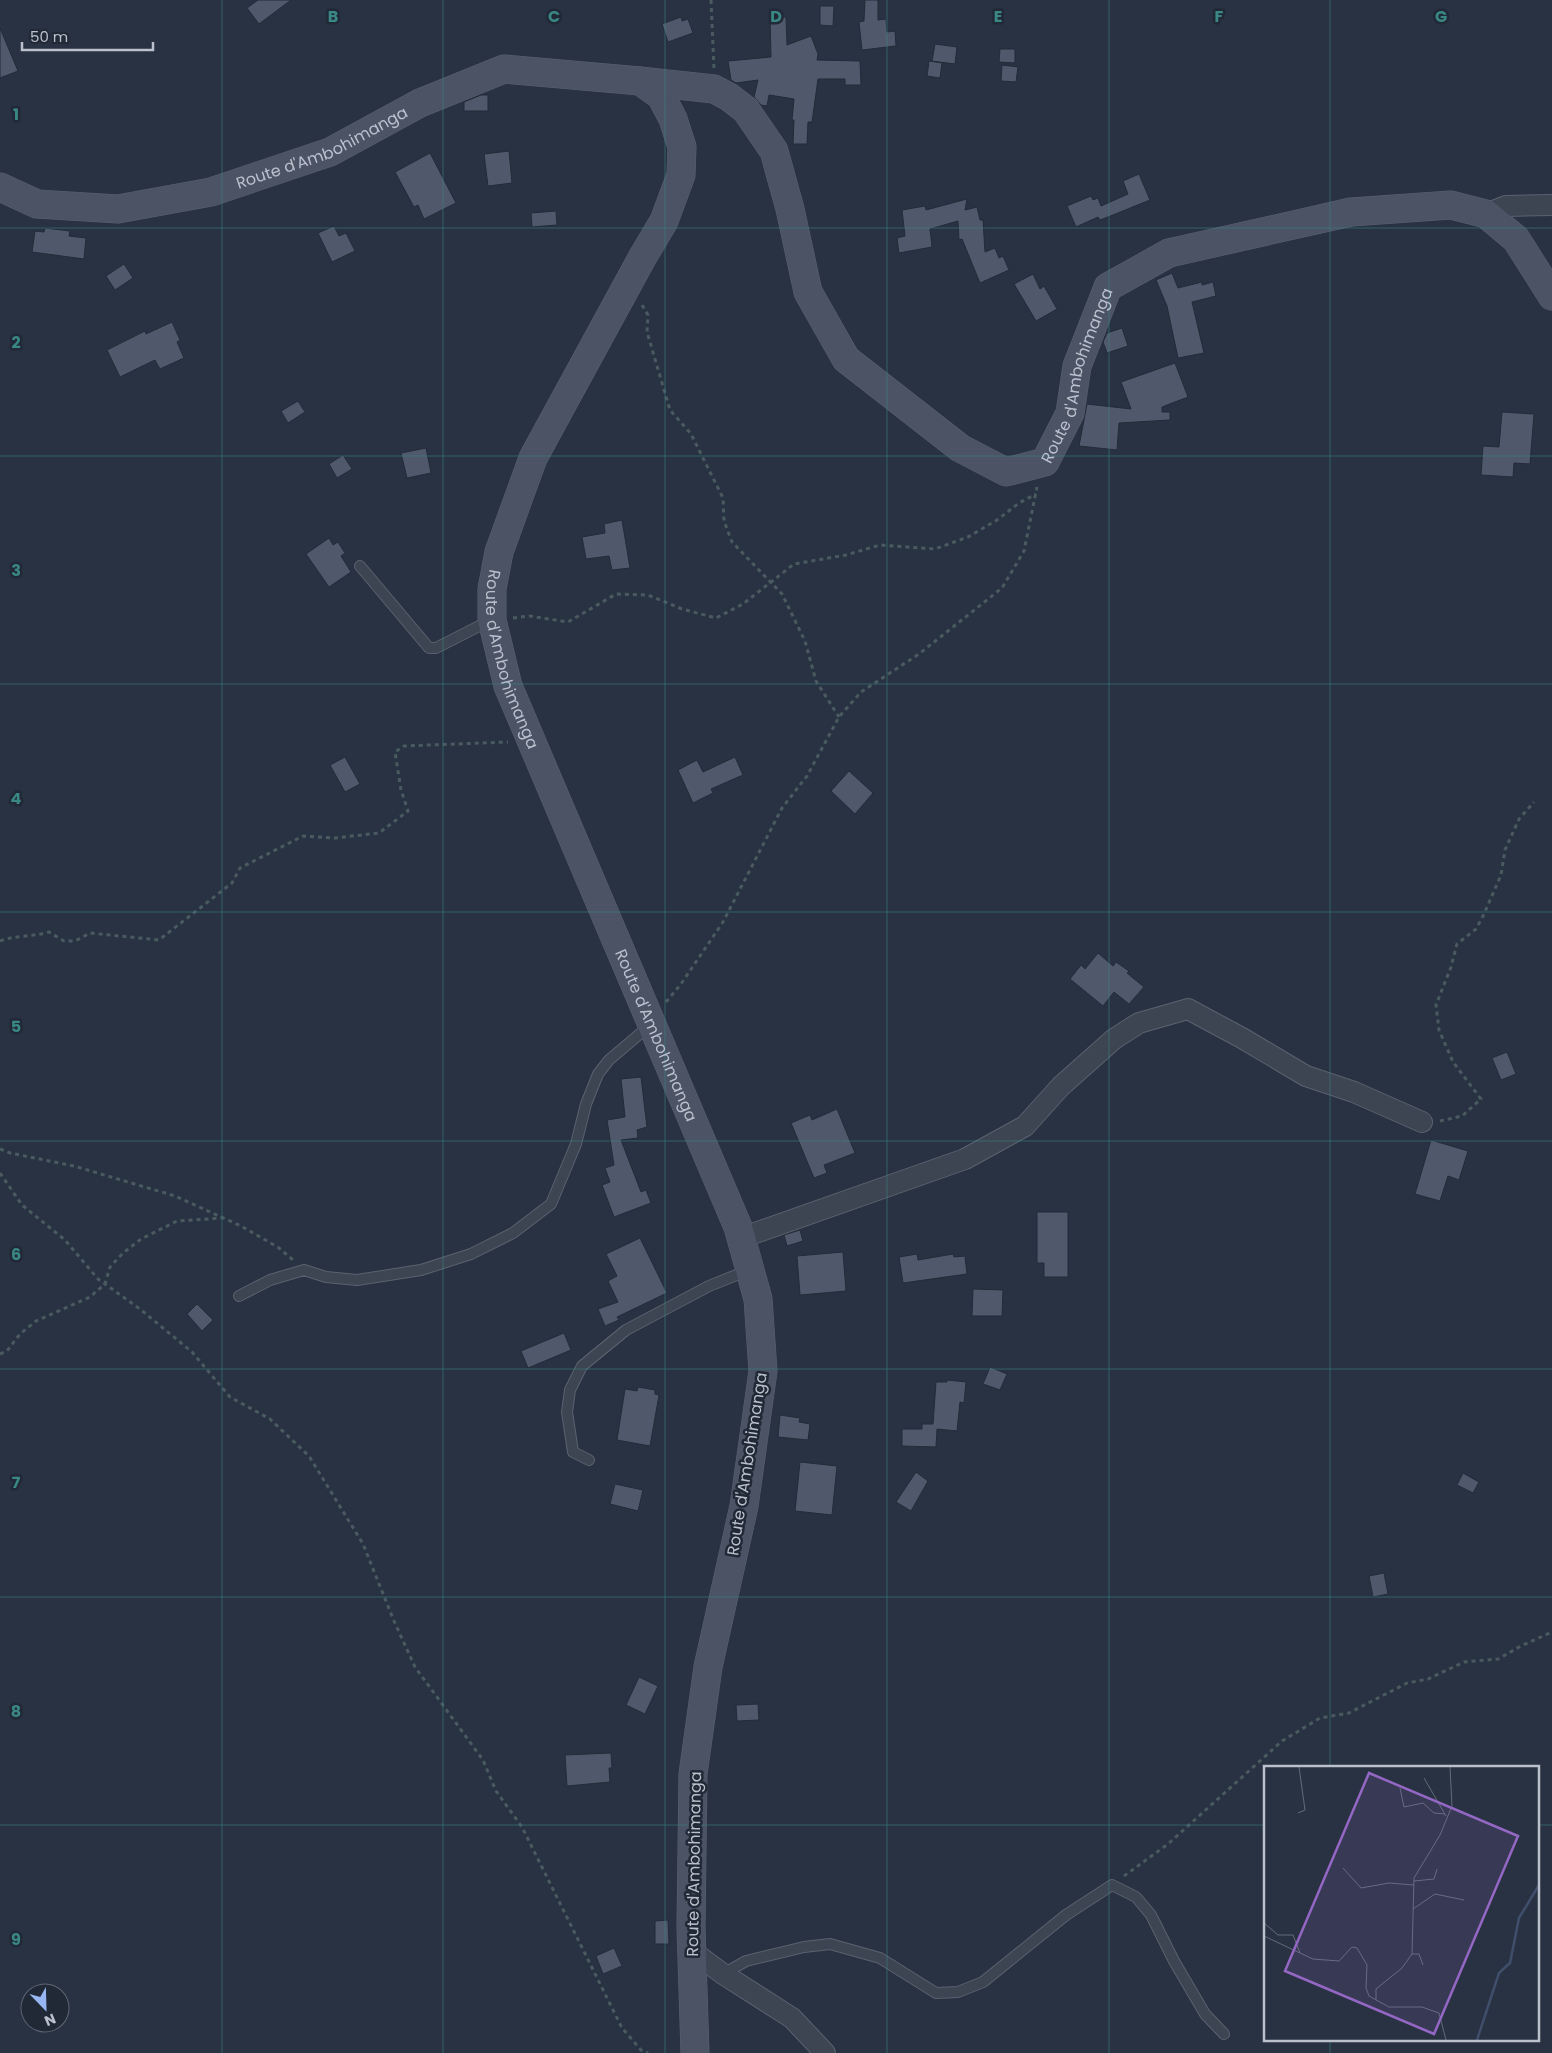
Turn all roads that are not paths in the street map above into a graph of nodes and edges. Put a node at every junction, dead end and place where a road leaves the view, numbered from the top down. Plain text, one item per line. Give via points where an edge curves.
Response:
1 (640, 81) junction
2 (714, 90) junction
3 (679, 137) junction
4 (0, 187) edge
5 (1552, 205) edge
6 (1486, 214) junction
7 (1552, 296) edge
8 (360, 566) dead end
9 (492, 620) junction
10 (650, 1020) junction
11 (1422, 1122) road end
12 (741, 1238) junction
13 (750, 1269) junction
14 (239, 1296) dead end
15 (589, 1460) dead end
16 (692, 1950) junction
17 (723, 1974) junction
18 (1224, 2034) dead end
19 (696, 2053) edge
20 (826, 2053) edge

1 - 2 street, Route d'Ambohimanga
1 - 3 street, Route d'Ambohimanga via 661,96
1 - 4 street, Route d'Ambohimanga via 504,69 420,103 330,152 211,192 118,209 37,204
2 - 3 street via 694,101 684,115
2 - 6 street, Route d'Ambohimanga via 729,96 746,110 774,152 808,292 846,359 960,448 1006,472 1045,462 1070,413 1077,366 1108,287 1169,253 1351,212 1451,205
3 - 9 street, Route d'Ambohimanga via 681,175 664,221 533,458 499,552 492,589
5 - 6 street via 1506,206
6 - 7 street, Route d'Ambohimanga via 1516,239
8 - 9 lane via 429,648 436,648
9 - 10 street, Route d'Ambohimanga via 508,686
10 - 12 street, Route d'Ambohimanga
10 - 14 lane via 642,1032 609,1060 598,1074 576,1144 551,1204 513,1233 470,1254 421,1270 357,1280 326,1277 304,1270 270,1280
11 - 12 street via 1354,1092 1306,1076 1188,1010 1139,1023 1114,1039 1061,1086 1025,1126 965,1159
12 - 13 street, Route d'Ambohimanga
13 - 15 lane via 709,1286 626,1330 582,1366 570,1390 567,1412 573,1452
13 - 16 street, Route d'Ambohimanga via 758,1299 763,1370 744,1506 708,1667 693,1774
16 - 17 street
16 - 19 street, Route d'Ambohimanga
17 - 18 lane via 746,1961 830,1944 880,1958 936,1993 958,1992 983,1982 1066,1914 1112,1886 1136,1897 1151,1915 1205,2014
17 - 20 street via 792,2018

